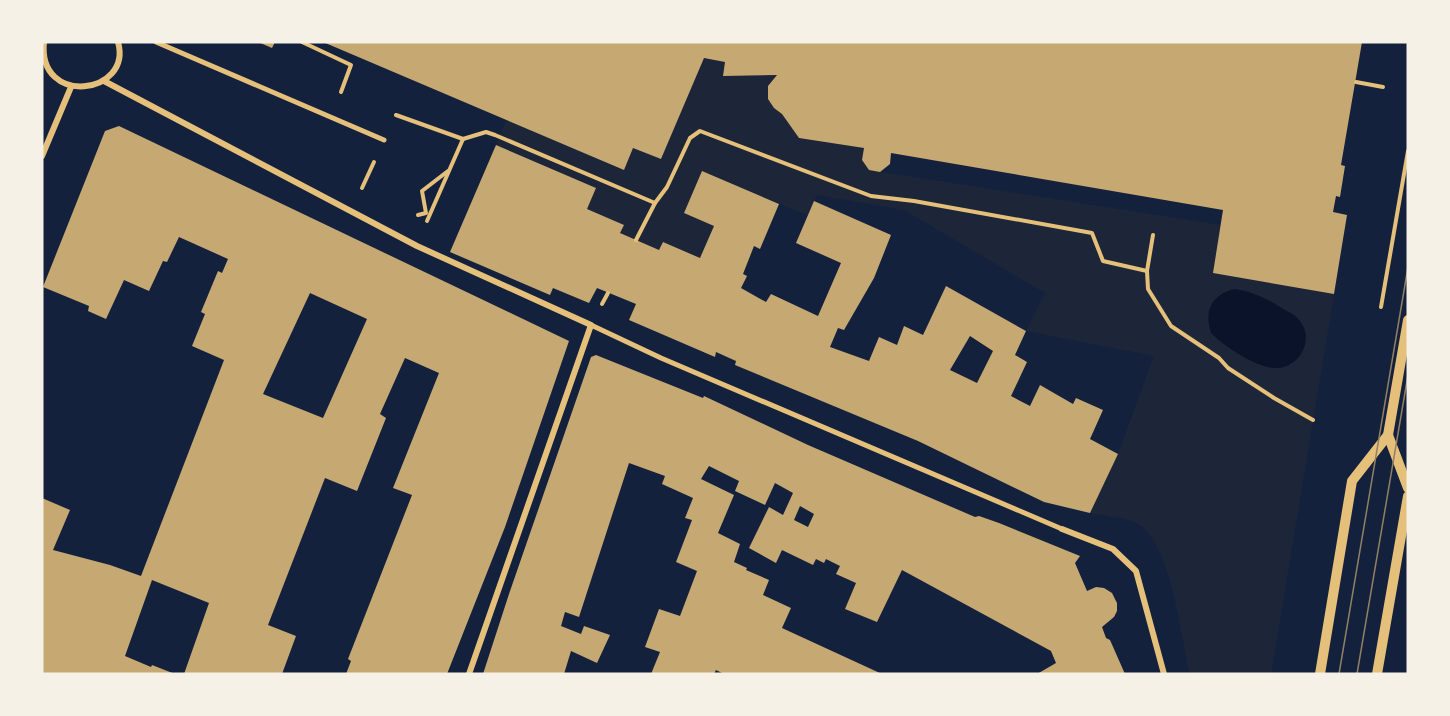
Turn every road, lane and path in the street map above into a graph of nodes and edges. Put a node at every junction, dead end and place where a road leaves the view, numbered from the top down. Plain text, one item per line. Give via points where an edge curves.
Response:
1 (44, 42) edge
2 (118, 42) edge
3 (156, 42) edge
4 (302, 42) edge
5 (45, 66) edge
6 (104, 81) junction
7 (1356, 82) dead end
8 (72, 87) junction
9 (1383, 87) dead end
10 (396, 115) dead end
11 (331, 117) junction
12 (464, 139) junction
13 (384, 140) dead end
14 (42, 156) edge
15 (449, 171) junction
16 (655, 204) junction
17 (425, 208) dead end
18 (426, 224) dead end
19 (1153, 235) dead end
20 (636, 240) dead end
21 (1147, 271) junction
22 (1408, 320) edge
23 (591, 325) junction
24 (1313, 420) dead end
25 (1388, 435) junction
26 (1408, 488) edge
27 (1408, 496) edge
28 (1062, 529) joint
29 (469, 674) edge
30 (1164, 674) edge
31 (1320, 674) edge
32 (1377, 674) edge

1 - 5 street
2 - 6 street via 118,60
3 - 11 street
4 - 11 path via 351,65
5 - 8 street via 57,80
6 - 8 street
6 - 23 street via 417,246
7 - 9 path
8 - 14 street
10 - 12 path
11 - 13 street
12 - 15 path
12 - 16 path via 486,132 495,135
15 - 17 path via 422,191
15 - 18 path
16 - 20 path
16 - 21 path via 690,138 700,131 871,196 1092,233 1103,261
19 - 21 path
21 - 24 path via 1148,289 1171,326 1274,398
22 - 25 street
23 - 28 street
23 - 29 street
25 - 26 street
25 - 31 street via 1352,481
27 - 32 street
28 - 30 street via 1113,549 1136,572

